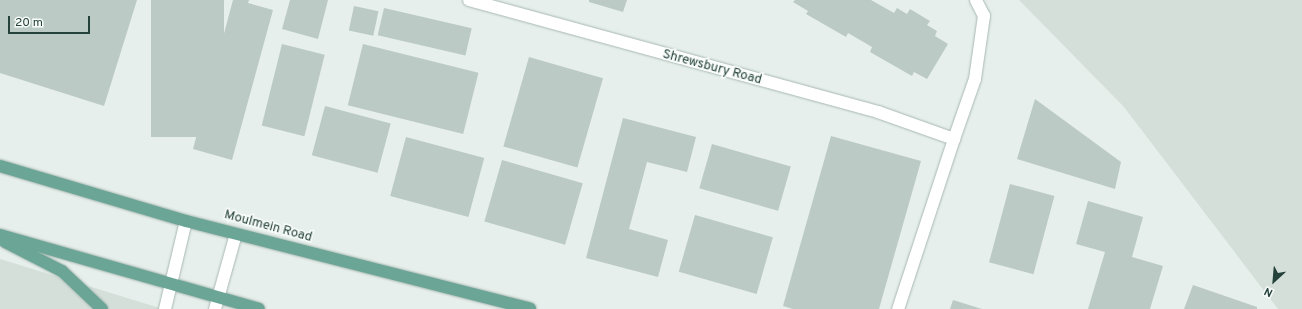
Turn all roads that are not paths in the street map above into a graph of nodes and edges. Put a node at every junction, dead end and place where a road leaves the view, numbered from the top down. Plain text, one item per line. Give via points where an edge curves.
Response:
1 (469, 0) edge
2 (976, 0) edge
3 (954, 139) junction
4 (0, 166) edge
5 (186, 221) junction
6 (236, 234) junction
7 (0, 235) edge
8 (0, 239) edge
9 (171, 286) junction
10 (216, 304) edge
11 (102, 309) edge
12 (165, 309) edge
13 (259, 309) edge
14 (530, 309) edge
15 (898, 309) edge

1 - 3 street, Shrewsbury Road via 878,112
2 - 3 street via 984,16 975,79
3 - 15 street
4 - 5 main road, Moulmein Road
5 - 6 main road, Moulmein Road
5 - 9 street
6 - 10 street
6 - 14 main road, Moulmein Road
7 - 9 main road
8 - 11 main road via 62,271
9 - 10 main road
9 - 12 street
10 - 13 main road

